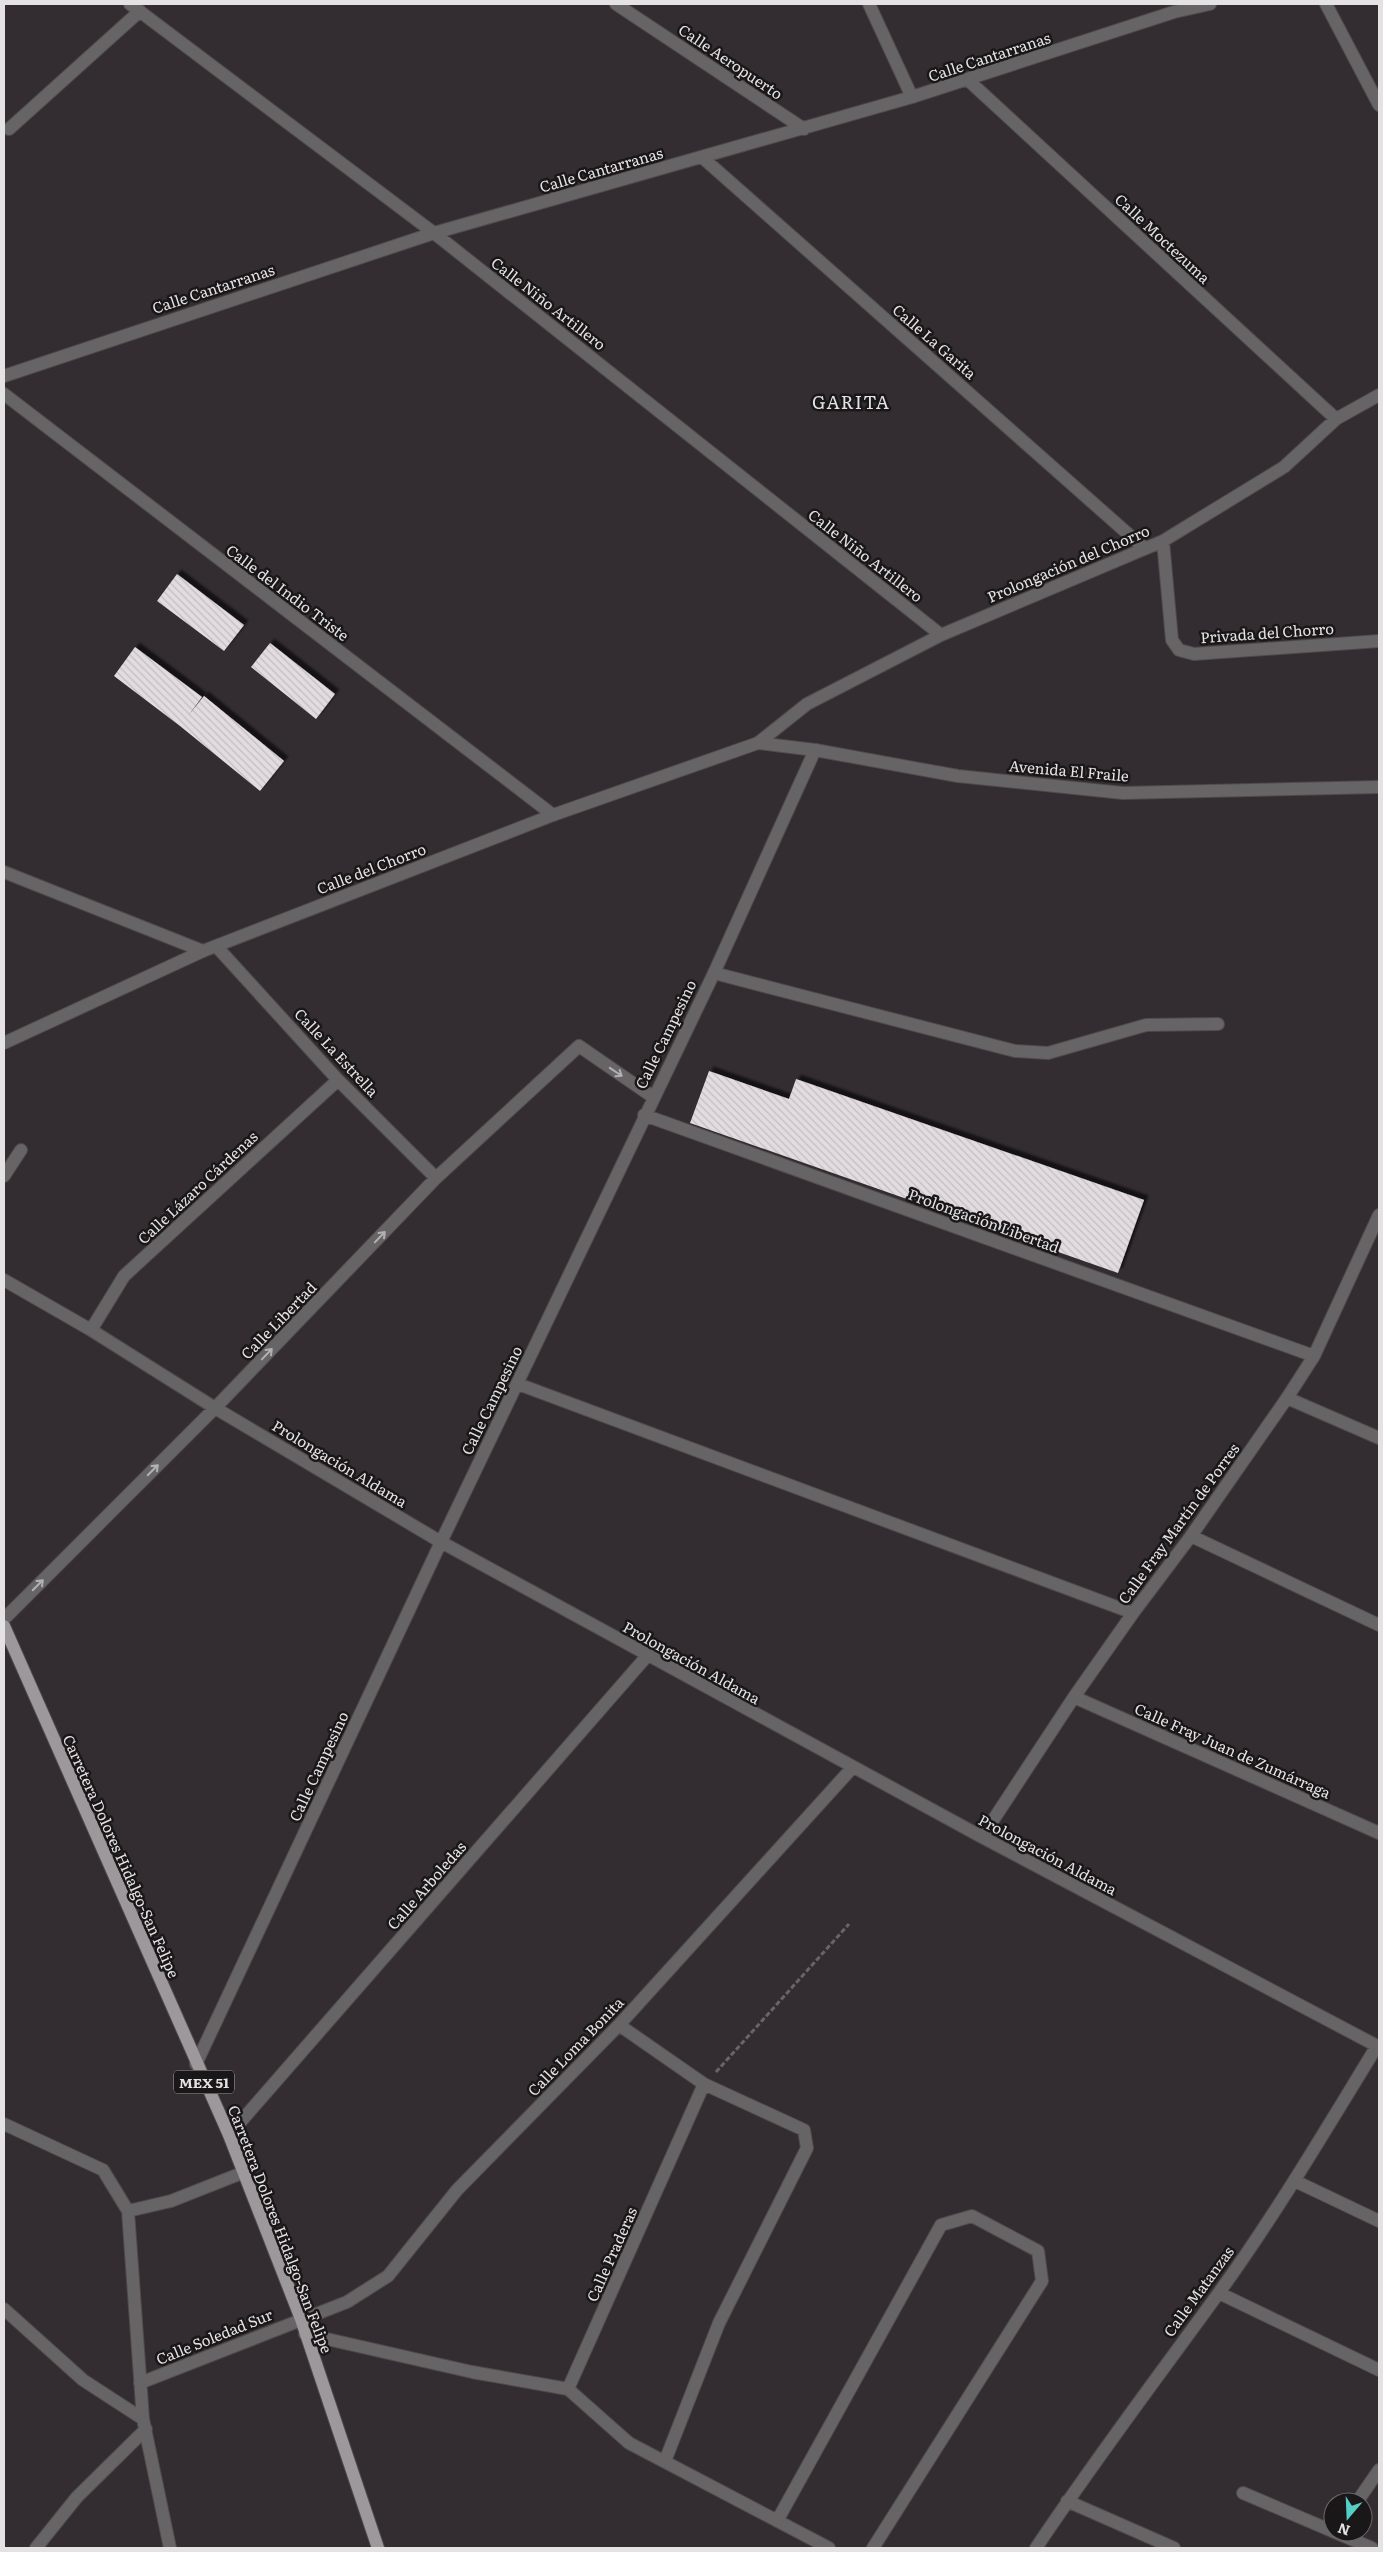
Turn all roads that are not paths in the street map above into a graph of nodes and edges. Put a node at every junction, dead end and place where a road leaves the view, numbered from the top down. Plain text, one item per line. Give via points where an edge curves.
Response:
1 (616, 4) edge
2 (868, 4) edge
3 (1210, 4) edge
4 (1326, 4) edge
5 (135, 7) edge
6 (1176, 8) edge
7 (968, 80) junction
8 (912, 97) junction
9 (1379, 105) edge
10 (9, 129) dead end
11 (804, 129) junction
12 (703, 158) junction
13 (434, 233) junction
14 (5, 372) edge
15 (4, 394) edge
16 (1379, 395) edge
17 (1336, 419) junction
18 (1163, 541) junction
19 (1144, 548) junction
20 (941, 635) junction
21 (1379, 641) edge
22 (758, 743) junction
23 (815, 750) junction
24 (1379, 787) edge
25 (553, 815) junction
26 (4, 872) edge
27 (216, 946) junction
28 (203, 951) junction
29 (714, 973) junction
30 (1218, 1024) dead end
31 (4, 1043) edge
32 (338, 1080) junction
33 (653, 1097) junction
34 (644, 1115) junction
35 (21, 1150) dead end
36 (4, 1176) edge
37 (436, 1178) junction
38 (1379, 1217) edge
39 (4, 1280) edge
40 (90, 1330) junction
41 (1314, 1356) junction
42 (518, 1384) junction
43 (1287, 1398) junction
44 (215, 1408) junction
45 (1379, 1438) edge
46 (1191, 1536) junction
47 (441, 1542) junction
48 (1132, 1613) junction
49 (4, 1619) edge
50 (1379, 1625) edge
51 (4, 1626) edge
52 (647, 1656) junction
53 (1074, 1697) junction
54 (854, 1768) junction
55 (1379, 1833) edge
56 (982, 1838) junction
57 (619, 2025) junction
58 (1378, 2046) edge
59 (196, 2064) junction
60 (704, 2084) junction
61 (4, 2124) edge
62 (229, 2135) junction
63 (242, 2173) junction
64 (1295, 2181) junction
65 (128, 2211) junction
66 (1379, 2221) edge
67 (1219, 2293) junction
68 (4, 2309) edge
69 (300, 2319) junction
70 (305, 2334) junction
71 (1379, 2370) edge
72 (140, 2383) junction
73 (568, 2389) junction
74 (144, 2424) junction
75 (665, 2461) junction
76 (1379, 2470) edge
77 (1364, 2492) edge
78 (1243, 2493) dead end
79 (1067, 2501) junction
80 (778, 2521) junction
81 (1323, 2528) edge
82 (1357, 2542) edge
83 (36, 2548) edge
84 (170, 2548) edge
85 (378, 2548) edge
86 (829, 2548) edge
87 (872, 2548) edge
88 (1036, 2548) edge
89 (1174, 2548) edge
90 (1372, 2548) edge

1 - 11 street, Calle Aeropuerto
2 - 8 street
3 - 6 street, Calle Cantarranas
4 - 9 street
5 - 10 street
5 - 13 street, Calle Niño Artillero
6 - 7 street, Calle Cantarranas
7 - 8 street, Calle Cantarranas
7 - 17 street, Calle Moctezuma
8 - 11 street, Calle Cantarranas
11 - 12 street, Calle Cantarranas
12 - 13 street, Calle Cantarranas
12 - 19 street, Calle La Garita
13 - 14 street, Calle Cantarranas
13 - 20 street, Calle Niño Artillero
15 - 25 street, Calle del Indio Triste
16 - 17 street, Prolongación del Chorro
17 - 18 street, Prolongación del Chorro via 1284,467
18 - 19 street, Prolongación del Chorro
18 - 21 street, Privada del Chorro via 1172,640 1179,650 1194,654
19 - 20 street, Prolongación del Chorro
20 - 22 street, Prolongación del Chorro via 807,704
22 - 23 street, Avenida El Fraile
22 - 25 street, Calle del Chorro
23 - 24 street, Avenida El Fraile via 958,776 1123,793
23 - 29 street, Calle Campesino
25 - 27 street, Calle del Chorro
26 - 28 street
27 - 28 street, Calle del Chorro
27 - 32 street, Calle La Estrella
28 - 31 street, Calle del Chorro
29 - 30 street via 1015,1051 1048,1053 1146,1025
29 - 33 street, Calle Campesino
32 - 37 street, Calle La Estrella
32 - 40 street, Calle Lázaro Cárdenas via 124,1276
33 - 34 street, Calle Campesino
37 -> 33 street, Calle Libertad via 579,1046
34 - 41 street, Prolongación Libertad
34 - 42 street, Calle Campesino
35 - 36 street
44 -> 37 street, Calle Libertad
38 - 41 street, Calle Fray Martín de Porres
39 - 40 street, Prolongación Aldama
40 - 44 street, Prolongación Aldama
41 - 43 street, Calle Fray Martín de Porres
42 - 47 street, Calle Campesino
42 - 48 street
43 - 45 street
43 - 46 street, Calle Fray Martín de Porres
44 - 47 street, Prolongación Aldama
49 -> 44 street, Calle Libertad
46 - 48 street, Calle Fray Martín de Porres
46 - 50 street
47 - 52 street, Prolongación Aldama
47 - 59 street, Calle Campesino
48 - 53 street, Calle Fray Martín de Porres
51 - 59 main road, Carretera Dolores Hidalgo-San Felipe / MEX 51
52 - 54 street, Prolongación Aldama
52 - 62 street, Calle Arboledas
53 - 55 street, Calle Fray Juan de Zumárraga
53 - 56 street, Calle Fray Martín de Porres
54 - 56 street, Prolongación Aldama
54 - 57 street, Calle Loma Bonita
56 - 58 street, Prolongación Aldama
57 - 60 street
57 - 69 street, Calle Loma Bonita via 457,2190 388,2276 347,2302
58 - 64 street, Calle Matanzas
59 - 62 main road, Carretera Dolores Hidalgo-San Felipe / MEX 51
60 - 73 street, Calle Praderas
60 - 75 street via 804,2130 807,2148 719,2323
61 - 65 street via 103,2170
62 - 63 main road, Carretera Dolores Hidalgo-San Felipe / MEX 51
63 - 65 street via 171,2202
63 - 69 main road, Carretera Dolores Hidalgo-San Felipe / MEX 51
64 - 66 street
64 - 67 street, Calle Matanzas
65 - 72 street
67 - 71 street
67 - 79 street, Calle Matanzas
68 - 74 street via 83,2380
69 - 70 main road, Carretera Dolores Hidalgo-San Felipe / MEX 51
69 - 72 street, Calle Soledad Sur
70 - 73 street via 472,2372
70 - 85 main road, Carretera Dolores Hidalgo-San Felipe / MEX 51
72 - 74 street
73 - 75 street via 629,2443
74 - 83 street via 77,2497
74 - 84 street
75 - 80 street
76 - 77 street
78 - 81 street
79 - 88 street, Calle Matanzas
79 - 89 street
80 - 86 street
80 - 87 street via 941,2225 972,2216 1038,2251 1042,2281
82 - 90 street

